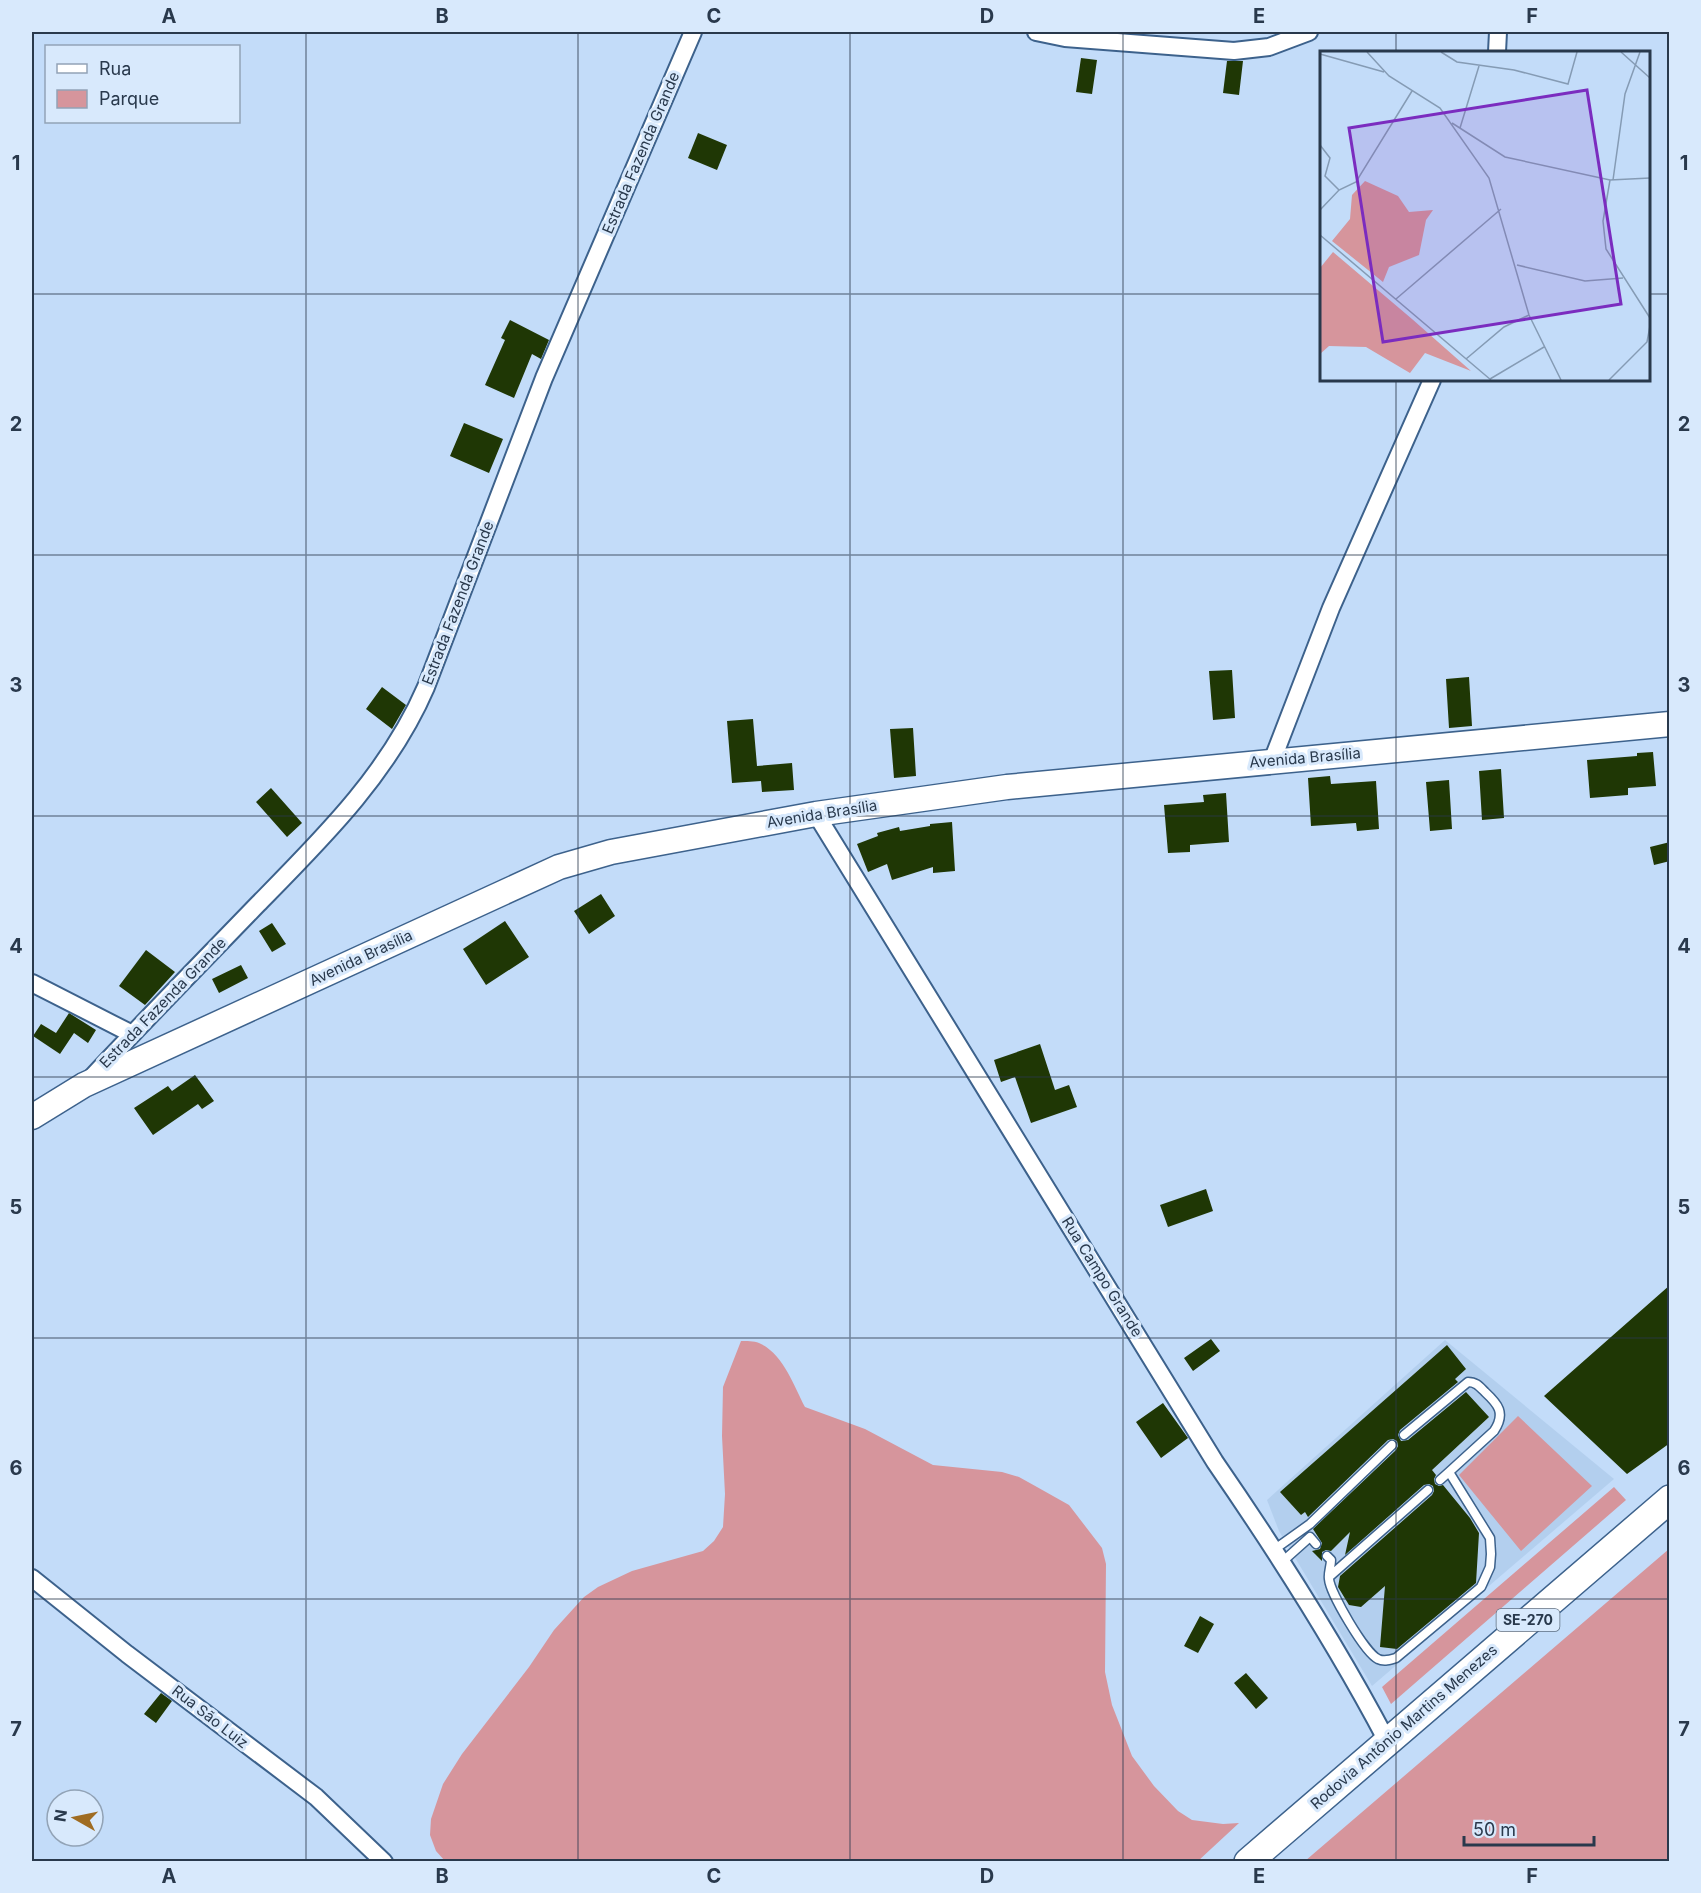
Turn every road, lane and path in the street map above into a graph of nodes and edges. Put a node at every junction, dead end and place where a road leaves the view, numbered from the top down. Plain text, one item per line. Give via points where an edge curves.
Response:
1 (693, 32) edge
2 (1036, 32) edge
3 (1309, 32) edge
4 (1498, 32) edge
5 (1497, 51) edge
6 (1432, 381) edge
7 (1670, 724) edge
8 (1272, 761) junction
9 (816, 814) junction
10 (32, 983) edge
11 (132, 1034) junction
12 (84, 1085) junction
13 (32, 1117) edge
14 (1404, 1435) dead end
15 (1392, 1445) dead end
16 (1449, 1472) junction
17 (1440, 1480) dead end
18 (1428, 1490) dead end
19 (1670, 1498) edge
20 (1316, 1544) dead end
21 (1278, 1556) junction
22 (1327, 1556) dead end
23 (1328, 1577) junction
24 (32, 1578) edge
25 (1387, 1741) junction
26 (384, 1862) edge
27 (1248, 1862) edge

1 - 11 street, Estrada Fazenda Grande via 544,378 426,687 400,740 376,776 305,856
2 - 3 street via 1065,38 1234,51 1269,47
4 - 5 street
6 - 8 street via 1331,608
7 - 8 main road, Avenida Brasília
8 - 9 main road, Avenida Brasília via 1007,787
9 - 12 main road, Avenida Brasília via 611,852 559,867
9 - 21 street, Rua Campo Grande via 1215,1462
10 - 11 street
11 - 12 street, Estrada Fazenda Grande
12 - 13 main road, Avenida Brasília
14 - 16 lane via 1465,1383 1476,1383 1496,1402 1499,1423
15 - 21 lane
16 - 17 lane
16 - 23 lane via 1490,1538 1490,1567 1481,1587 1388,1661 1377,1658 1354,1628
18 - 23 lane
19 - 25 main road, Rodovia Antônio Martins Menezes / SE-270
20 - 21 lane via 1310,1538
21 - 25 street, Rua Campo Grande
22 - 23 lane via 1331,1560
24 - 26 street, Rua São Luiz via 316,1797
25 - 27 main road, Rodovia Antônio Martins Menezes / SE-270

